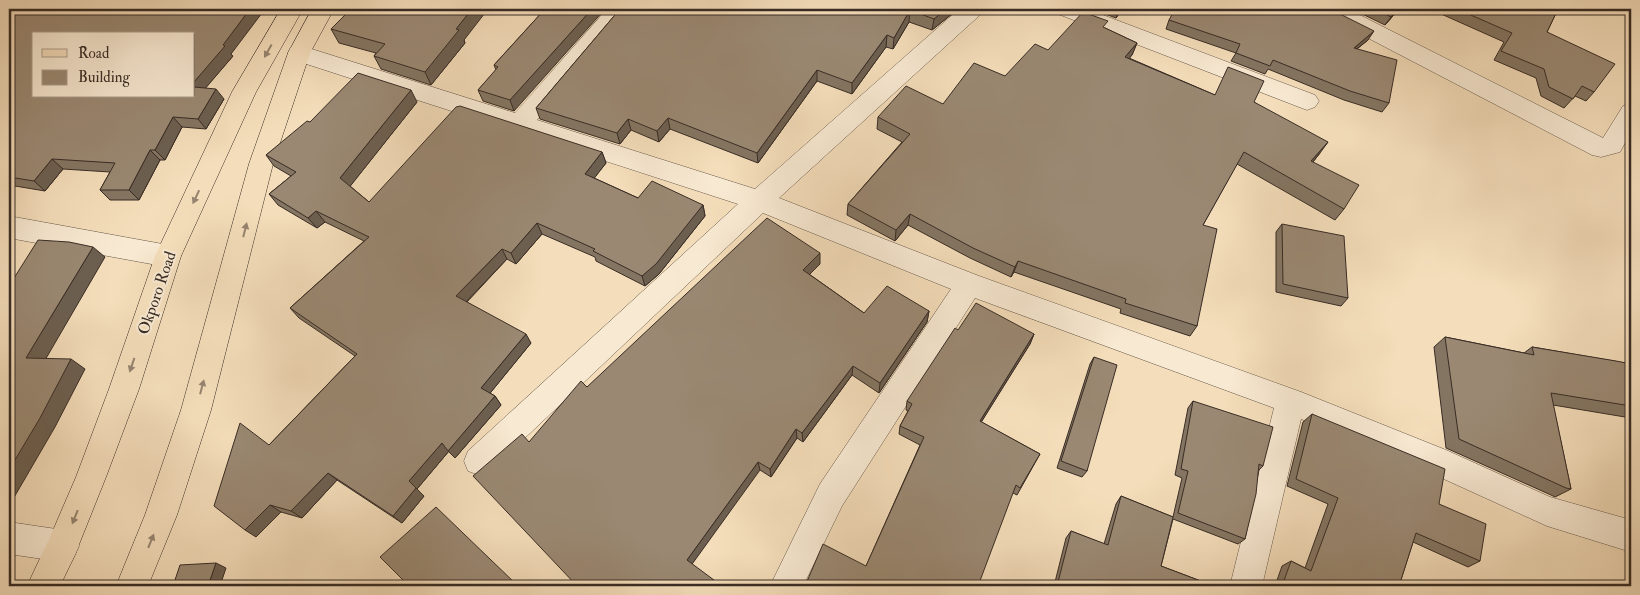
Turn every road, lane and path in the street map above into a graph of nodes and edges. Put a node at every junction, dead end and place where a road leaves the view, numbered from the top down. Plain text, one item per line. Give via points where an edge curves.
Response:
1 (292, 9) edge
2 (323, 9) edge
3 (619, 9) edge
4 (972, 9) edge
5 (1066, 9) edge
6 (1330, 9) edge
7 (299, 53) junction
8 (1307, 101) dead end
9 (1631, 112) edge
10 (520, 124) junction
11 (759, 201) junction
12 (9, 227) edge
13 (168, 256) junction
14 (969, 284) junction
15 (1291, 401) junction
16 (478, 461) dead end
17 (1631, 536) edge
18 (9, 538) edge
19 (63, 546) junction
20 (43, 586) edge
21 (132, 586) edge
22 (786, 586) edge
23 (1246, 586) edge

1 -> 13 main road, Okporo Road via 244,92
2 - 7 main road
3 - 10 street
4 - 11 street
5 - 8 street
6 - 9 street via 1602,148 1610,145
7 - 10 street
21 -> 7 main road via 161,515 196,410 261,164
10 - 11 street
11 - 14 street
11 - 16 street
12 - 13 street
13 -> 19 main road, Okporo Road via 124,388
14 - 15 street
14 - 22 street via 831,495
15 - 17 street via 1435,460 1547,511
15 - 23 street
18 - 19 street
19 - 20 main road, Okporo Road

